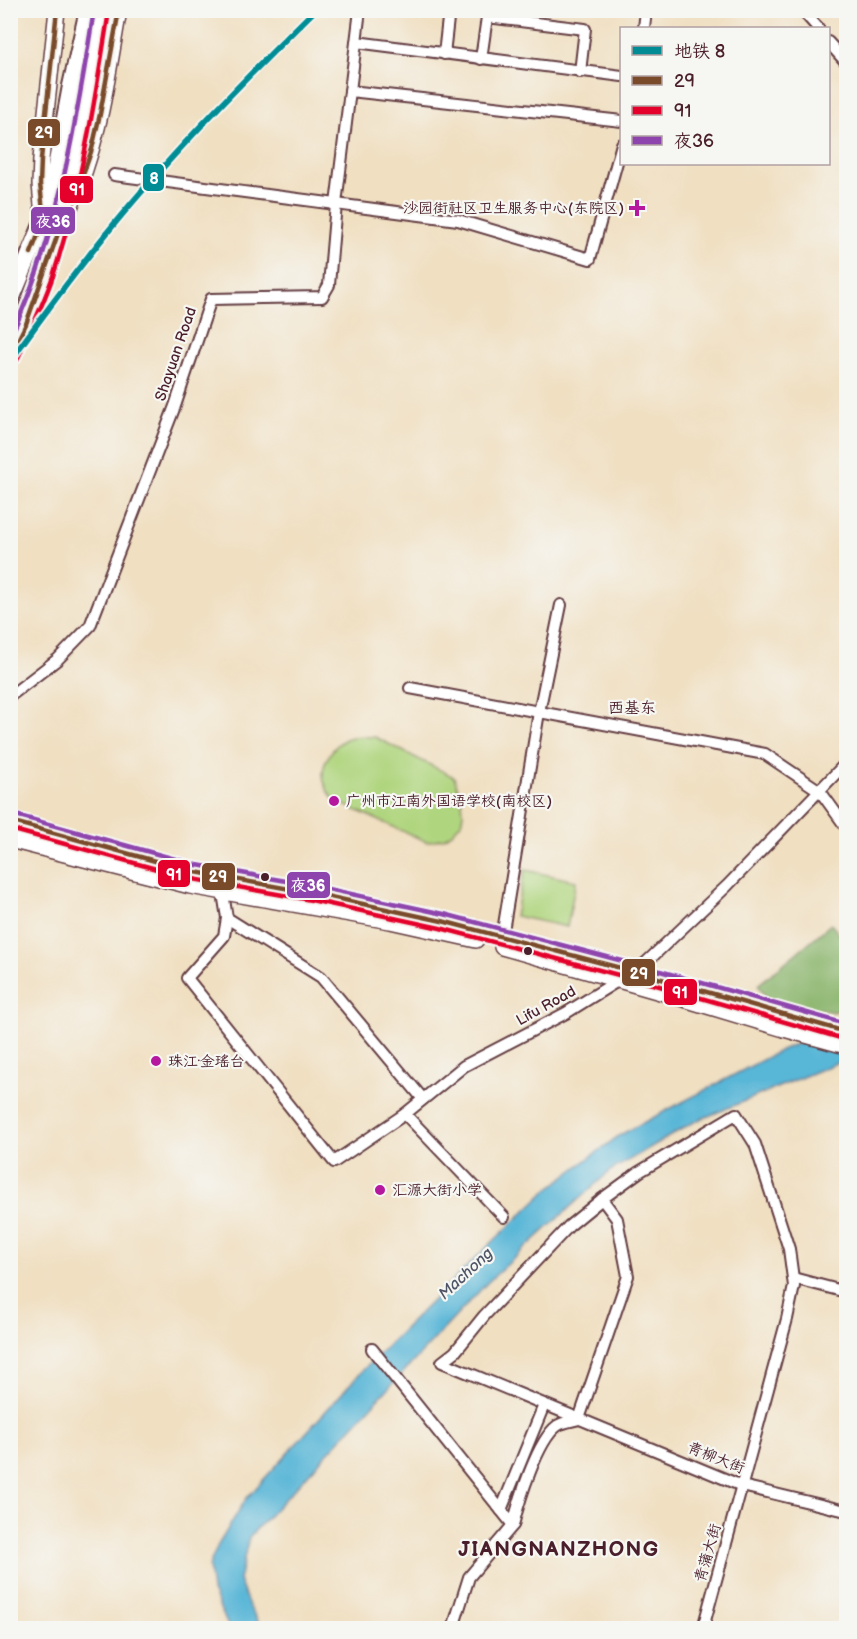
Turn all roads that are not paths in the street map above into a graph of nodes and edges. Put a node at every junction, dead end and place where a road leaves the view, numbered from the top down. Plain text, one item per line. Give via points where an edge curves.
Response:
1 (57, 10) edge
2 (76, 10) edge
3 (88, 10) edge
4 (102, 10) edge
5 (118, 10) edge
6 (360, 10) edge
7 (449, 10) edge
8 (646, 10) edge
9 (802, 10) edge
10 (644, 27) edge
11 (817, 27) edge
12 (356, 42) junction
13 (830, 44) edge
14 (444, 54) junction
15 (481, 59) junction
16 (846, 62) edge
17 (580, 72) junction
18 (620, 76) edge
19 (71, 86) junction
20 (350, 91) junction
21 (620, 121) edge
22 (620, 148) edge
23 (114, 175) dead end
24 (336, 204) junction
25 (44, 220) junction
26 (60, 228) junction
27 (10, 302) edge
28 (10, 357) edge
29 (561, 605) dead end
30 (410, 688) dead end
31 (10, 696) edge
32 (539, 712) junction
33 (846, 763) edge
34 (820, 791) junction
35 (10, 821) edge
36 (846, 828) edge
37 (10, 840) edge
38 (223, 893) junction
39 (227, 918) junction
40 (502, 937) junction
41 (636, 972) junction
42 (619, 980) junction
43 (846, 1032) edge
44 (846, 1046) edge
45 (423, 1099) junction
46 (405, 1114) junction
47 (602, 1198) junction
48 (504, 1217) dead end
49 (793, 1278) junction
50 (846, 1292) edge
51 (372, 1349) dead end
52 (544, 1405) junction
53 (579, 1419) junction
54 (742, 1485) junction
55 (501, 1510) junction
56 (846, 1511) edge
57 (513, 1525) junction
58 (453, 1629) edge
59 (703, 1629) edge

1 - 25 main road via 41,159
2 - 19 main road
3 - 19 main road
4 - 26 main road
5 - 26 main road via 92,149
6 - 12 street, Shayuan Road
7 - 14 street
8 - 10 street
9 - 11 street
12 - 14 street
12 - 20 street, Shayuan Road
13 - 16 street
14 - 15 street
15 - 17 street
15 - 17 street via 487,17 585,29
17 - 18 street
19 - 25 main road
20 - 21 street
20 - 24 street, Shayuan Road
22 - 24 street via 590,259 458,220
23 - 24 street
24 - 31 street, Shayuan Road via 329,285 322,297 211,299 171,417 90,626 58,659
25 - 27 main road
26 - 28 main road
29 - 32 street
30 - 32 street
32 - 34 street via 765,754
32 - 40 street
33 - 34 street, Lifu Road
34 - 36 street
34 - 41 street, Lifu Road
35 - 40 main road via 195,872 378,906
37 - 38 main road
38 - 39 street
38 - 42 main road via 433,930
39 - 45 street via 321,977
39 - 46 street, Lifu Road via 224,936 187,978 333,1162
40 - 41 main road
41 - 42 street, Lifu Road
41 - 43 main road
42 - 44 main road
42 - 45 street, Lifu Road via 566,1013 464,1066
45 - 46 street, Lifu Road
46 - 48 street
47 - 49 street, 青蒲大街 via 736,1114 756,1144 789,1250
47 - 52 street, 青柳大街 via 569,1226 442,1362
47 - 53 street via 617,1219 628,1276
49 - 50 street
49 - 54 street, 青蒲大街 via 787,1319
51 - 55 street
52 - 53 street, 青柳大街
52 - 55 street
53 - 54 street, 青柳大街
53 - 57 street via 557,1426 545,1440 523,1489
54 - 56 street, 青柳大街
54 - 59 street, 青蒲大街
55 - 57 street
57 - 58 street via 469,1577

